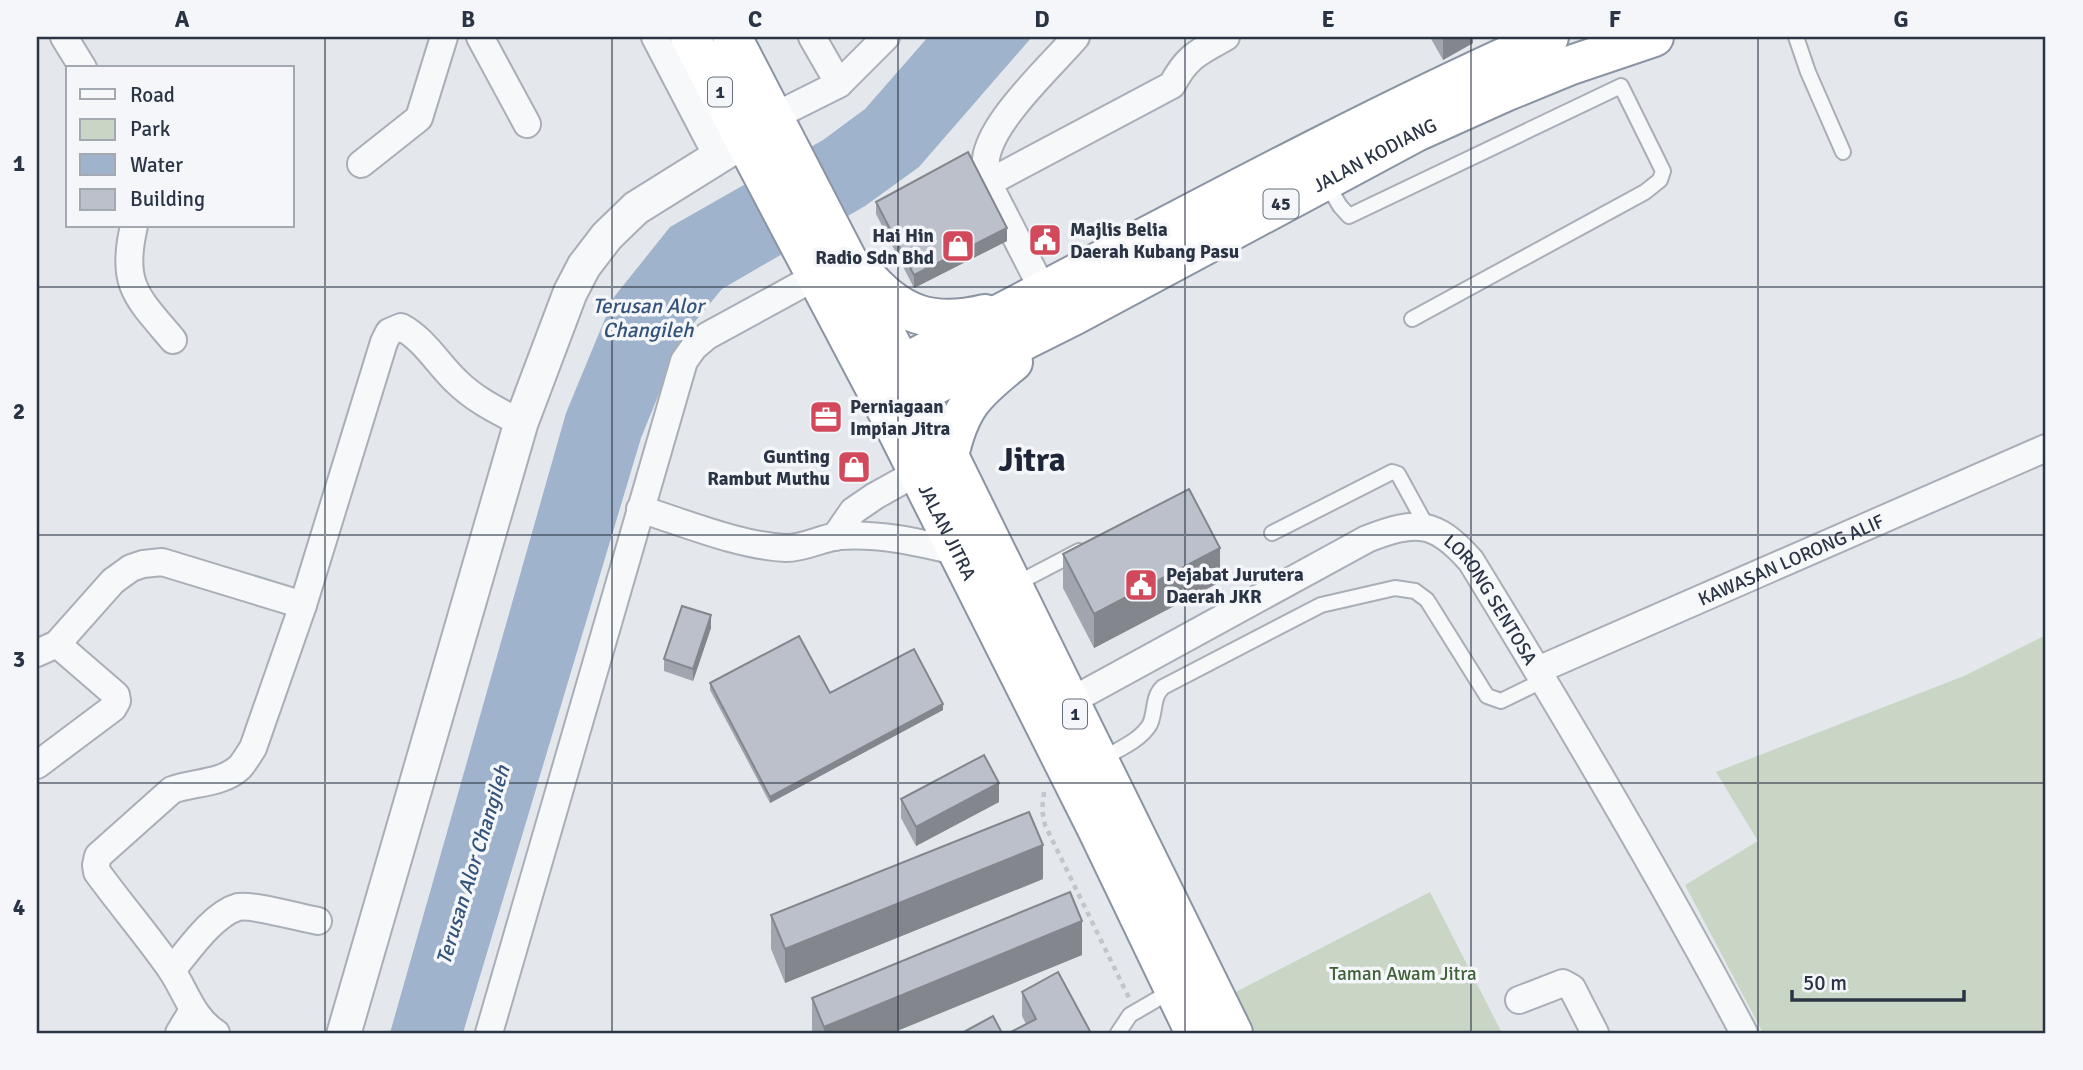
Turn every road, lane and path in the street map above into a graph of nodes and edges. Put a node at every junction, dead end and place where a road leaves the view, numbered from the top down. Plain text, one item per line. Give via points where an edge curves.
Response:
1 (64, 37) edge
2 (444, 37) edge
3 (480, 37) edge
4 (656, 37) edge
5 (690, 37) edge
6 (732, 37) edge
7 (812, 37) edge
8 (886, 37) edge
9 (1076, 37) edge
10 (1226, 37) edge
11 (1549, 37) edge
12 (1654, 37) edge
13 (1796, 37) edge
14 (81, 66) edge
15 (1613, 69) junction
16 (839, 84) junction
17 (527, 124) dead end
18 (753, 139) junction
19 (1843, 152) dead end
20 (360, 164) dead end
21 (988, 183) junction
22 (134, 228) edge
23 (823, 252) junction
24 (1045, 304) junction
25 (1412, 318) dead end
26 (173, 340) dead end
27 (894, 387) junction
28 (521, 423) junction
29 (2046, 448) edge
30 (933, 464) junction
31 (640, 509) junction
32 (1427, 527) junction
33 (1272, 533) dead end
34 (835, 537) junction
35 (1096, 542) edge
36 (956, 551) junction
37 (1011, 587) junction
38 (303, 605) junction
39 (47, 648) edge
40 (1541, 675) junction
41 (1069, 702) junction
42 (37, 765) edge
43 (1083, 765) junction
44 (318, 921) dead end
45 (172, 970) junction
46 (1189, 983) junction
47 (1519, 1000) dead end
48 (192, 1010) junction
49 (1135, 1012) junction
50 (178, 1033) edge
51 (216, 1033) edge
52 (344, 1033) edge
53 (489, 1033) edge
54 (1118, 1033) edge
55 (1195, 1033) edge
56 (1233, 1033) edge
57 (1595, 1033) edge
58 (1744, 1033) edge

1 - 14 street
2 - 20 street via 419,118
3 - 17 street
4 - 18 street
5 - 18 highway, JALAN JITRA / 1
6 - 18 highway, JALAN JITRA / 1
7 - 16 street
8 - 16 street
9 - 21 street via 997,130 987,152
10 - 21 street via 1191,57 1172,85
11 - 24 highway, JALAN KODIANG / 45 via 1311,151
12 - 15 highway, JALAN KODIANG / 45
13 - 19 lane
15 - 24 highway, JALAN KODIANG / 45 via 1505,92 1325,180
15 - 25 lane via 1663,171 1660,180
16 - 18 street
18 - 23 highway, JALAN JITRA / 1
18 - 28 street via 636,208 607,236 570,293
21 - 24 street
22 - 26 street via 128,274 137,297
23 - 24 highway via 873,284 894,304 920,316 944,320
23 - 27 highway, JALAN JITRA / 1
23 - 31 street via 707,336 684,361
24 - 27 highway, JALAN KODIANG / 45
24 - 27 highway, JALAN KODIANG / 45
24 - 30 highway via 1010,363 969,401
27 - 30 highway, JALAN JITRA / 1
28 - 38 street via 475,397 412,333 401,327 389,332
28 - 52 street
29 - 40 street, KAWASAN LORONG ALIF
30 - 34 street via 853,511
30 - 36 highway, JALAN JITRA / 1
30 - 37 highway, JALAN JITRA / 1
31 - 34 street via 755,544 788,548
31 - 53 street
32 - 33 lane via 1398,474 1392,472
32 - 40 street, LORONG SENTOSA via 1457,545 1471,561
32 - 41 street, LORONG SENTOSA via 1393,529 1367,539
34 - 36 street via 909,540
35 - 37 lane
36 - 43 highway, JALAN JITRA / 1
37 - 41 highway, JALAN JITRA / 1
38 - 39 street via 162,562 144,564 113,581
38 - 45 street via 253,748 239,768 220,779 172,790 98,856 97,872
39 - 42 street via 116,695 117,701
40 - 43 lane via 1501,701 1487,696 1427,600 1415,591 1395,588 1321,605 1163,687 1156,693 1149,725 1137,737
40 - 58 street, LORONG SENTOSA
41 - 43 highway, JALAN JITRA / 1
43 - 46 highway, JALAN JITRA / 1
43 - 49 path via 1044,789 1045,825
44 - 45 street via 240,906 205,931
45 - 48 street
46 - 49 lane
46 - 55 highway, JALAN JITRA / 1
46 - 56 highway, JALAN JITRA / 1
47 - 57 street via 1563,983 1572,988
48 - 50 street
48 - 51 street
49 - 54 lane

